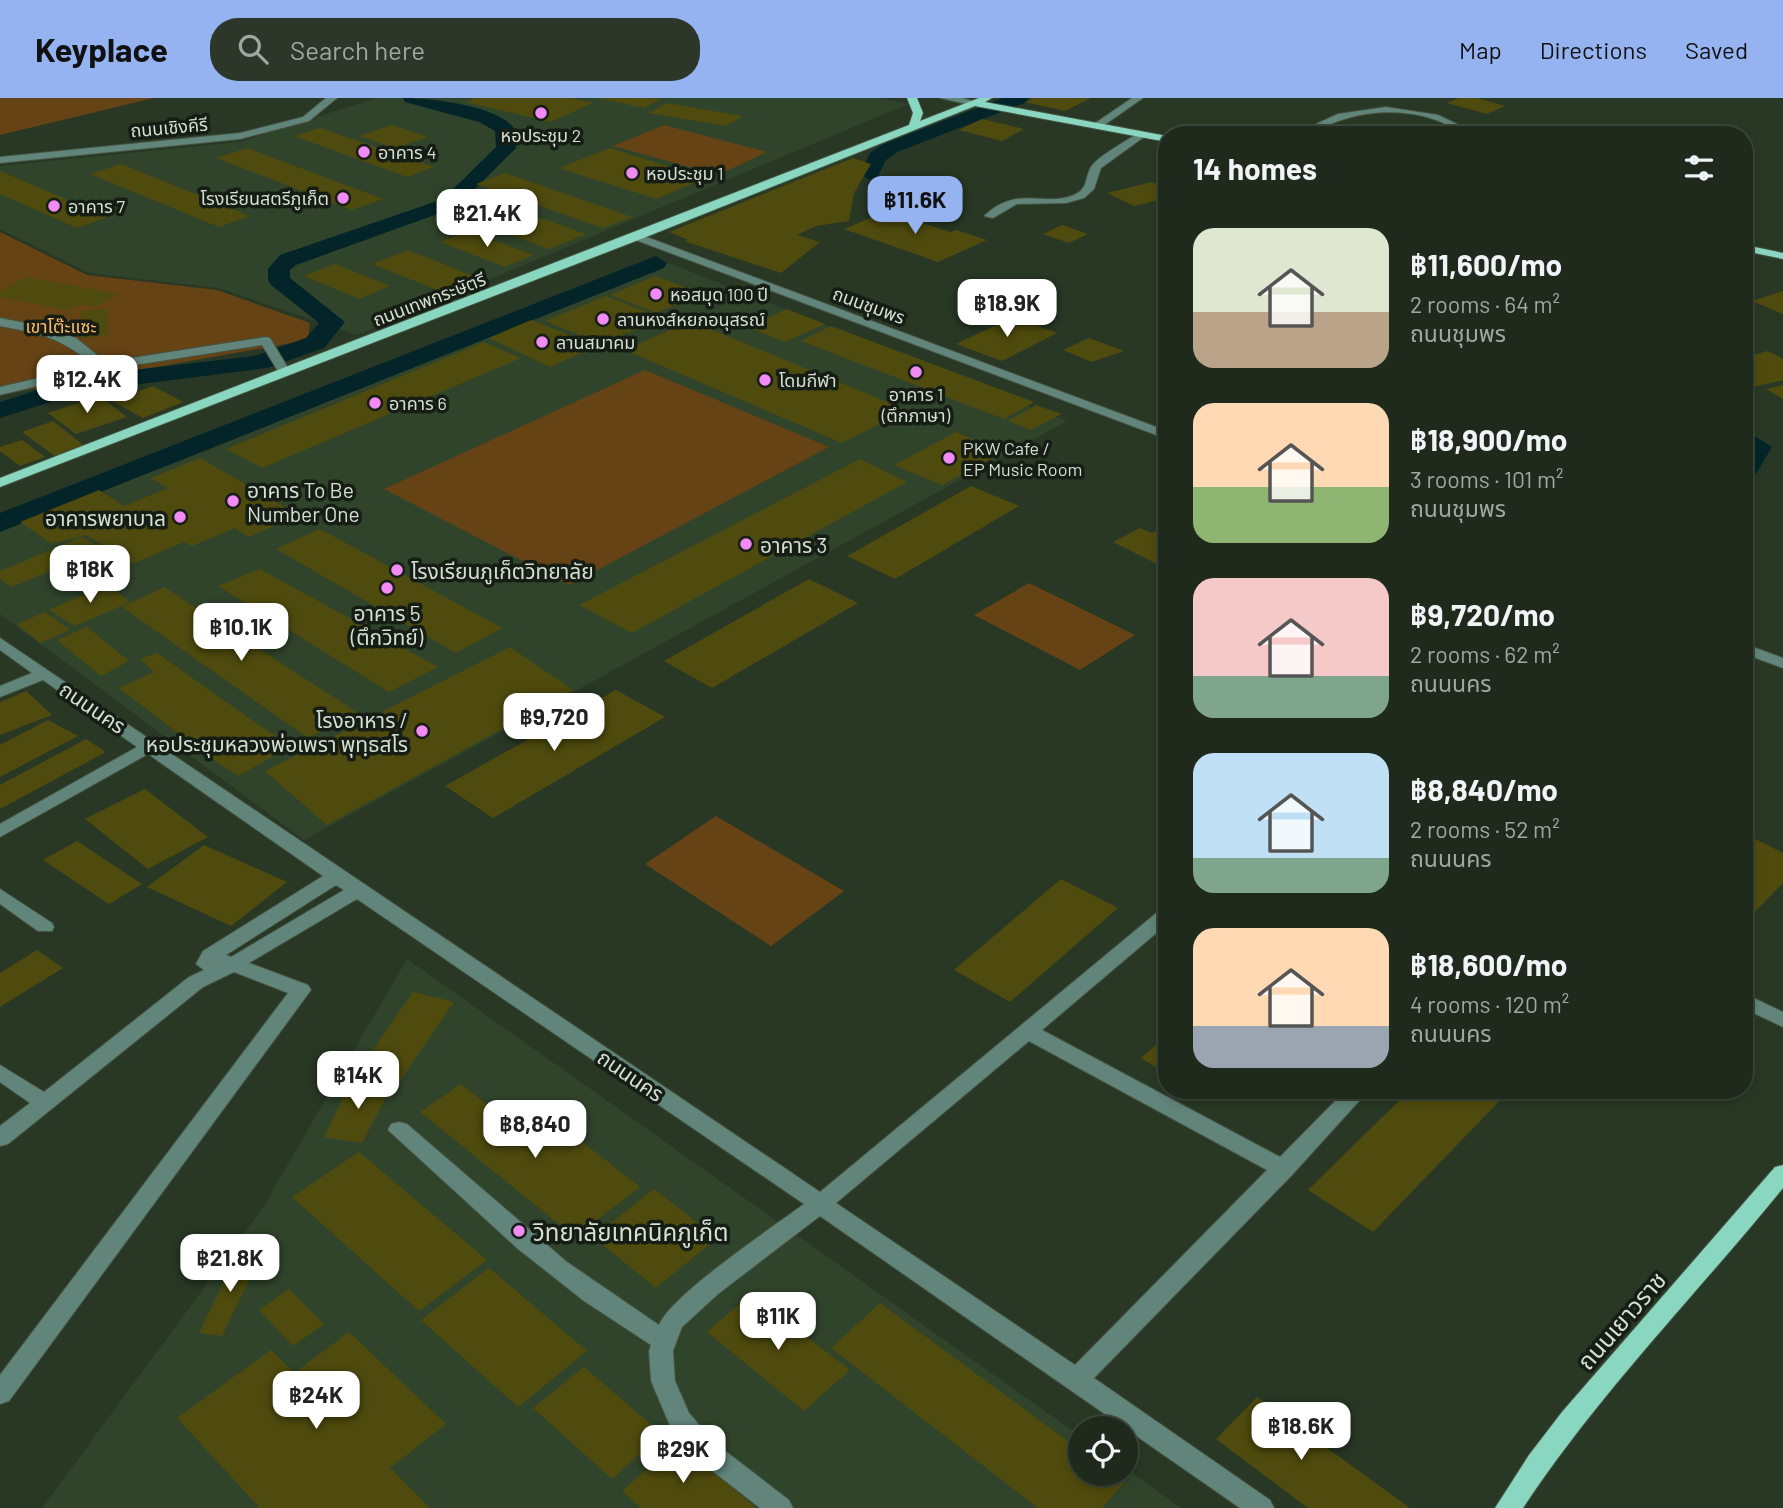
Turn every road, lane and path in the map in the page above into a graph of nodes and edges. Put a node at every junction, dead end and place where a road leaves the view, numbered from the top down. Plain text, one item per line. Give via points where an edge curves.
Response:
1 (332, 98) edge
2 (912, 98) edge
3 (945, 98) edge
4 (1138, 98) edge
5 (987, 101) edge
6 (975, 103) junction
7 (914, 125) junction
8 (1097, 126) junction
9 (1319, 126) edge
10 (1455, 126) edge
11 (1143, 134) junction
12 (1158, 137) edge
13 (0, 160) edge
14 (989, 216) dead end
15 (637, 237) junction
16 (1753, 250) edge
17 (1783, 256) edge
18 (0, 322) edge
19 (103, 366) junction
20 (283, 371) junction
21 (0, 391) edge
22 (1158, 432) edge
23 (0, 483) edge
24 (0, 643) edge
25 (1753, 652) edge
26 (1783, 663) edge
27 (44, 674) junction
28 (0, 691) edge
29 (150, 746) junction
30 (0, 831) edge
31 (336, 876) junction
32 (357, 891) junction
33 (0, 895) edge
34 (1158, 922) edge
35 (45, 927) dead end
36 (210, 956) junction
37 (234, 964) junction
38 (196, 982) junction
39 (1753, 1005) edge
40 (1783, 1020) edge
41 (1028, 1032) junction
42 (0, 1072) edge
43 (1350, 1099) edge
44 (45, 1103) junction
45 (399, 1130) dead end
46 (0, 1138) edge
47 (1284, 1169) junction
48 (1783, 1173) edge
49 (820, 1204) junction
50 (665, 1341) junction
51 (1078, 1378) junction
52 (3, 1382) edge
53 (780, 1508) edge
54 (1261, 1508) edge
55 (1507, 1508) edge

1 - 13 street, ถนนเชิงคีรี via 306,119 240,136
2 - 7 main road via 918,113
3 - 6 street
4 - 8 street
5 - 6 main road
5 - 8 main road
6 - 7 main road, ถนนเทพกระษัตรี
7 - 15 main road, ถนนเทพกระษัตรี
8 - 11 main road
9 - 10 street via 1380,108 1427,115
11 - 12 main road
11 - 14 street via 1096,167 1089,189 1080,196 1015,201
15 - 20 main road, ถนนเทพกระษัตรี
15 - 22 street, ถนนชุมพร
16 - 17 main road
18 - 19 street via 37,328 72,341
19 - 20 street via 266,341
19 - 21 street
20 - 23 main road, ถนนเทพกระษัตรี
24 - 27 street, ถนนนคร
25 - 26 street
27 - 28 street
27 - 29 street, ถนนนคร
29 - 30 street
29 - 31 street, ถนนนคร
31 - 32 street, ถนนนคร
31 - 36 street
32 - 37 street
32 - 49 street, ถนนนคร
33 - 35 street
34 - 41 street
36 - 37 street
36 - 38 street
37 - 38 street
37 - 52 street via 300,990
38 - 44 street
39 - 40 street
41 - 47 street
41 - 49 street
42 - 44 street
43 - 47 street
44 - 46 street
45 - 50 street via 568,1279
47 - 51 street
48 - 55 main road, ถนนเยาวราช via 1574,1416
49 - 50 street via 710,1287 673,1321
49 - 51 street, ถนนนคร
50 - 53 street via 663,1381 680,1420 706,1451
51 - 54 street, ถนนนคร

